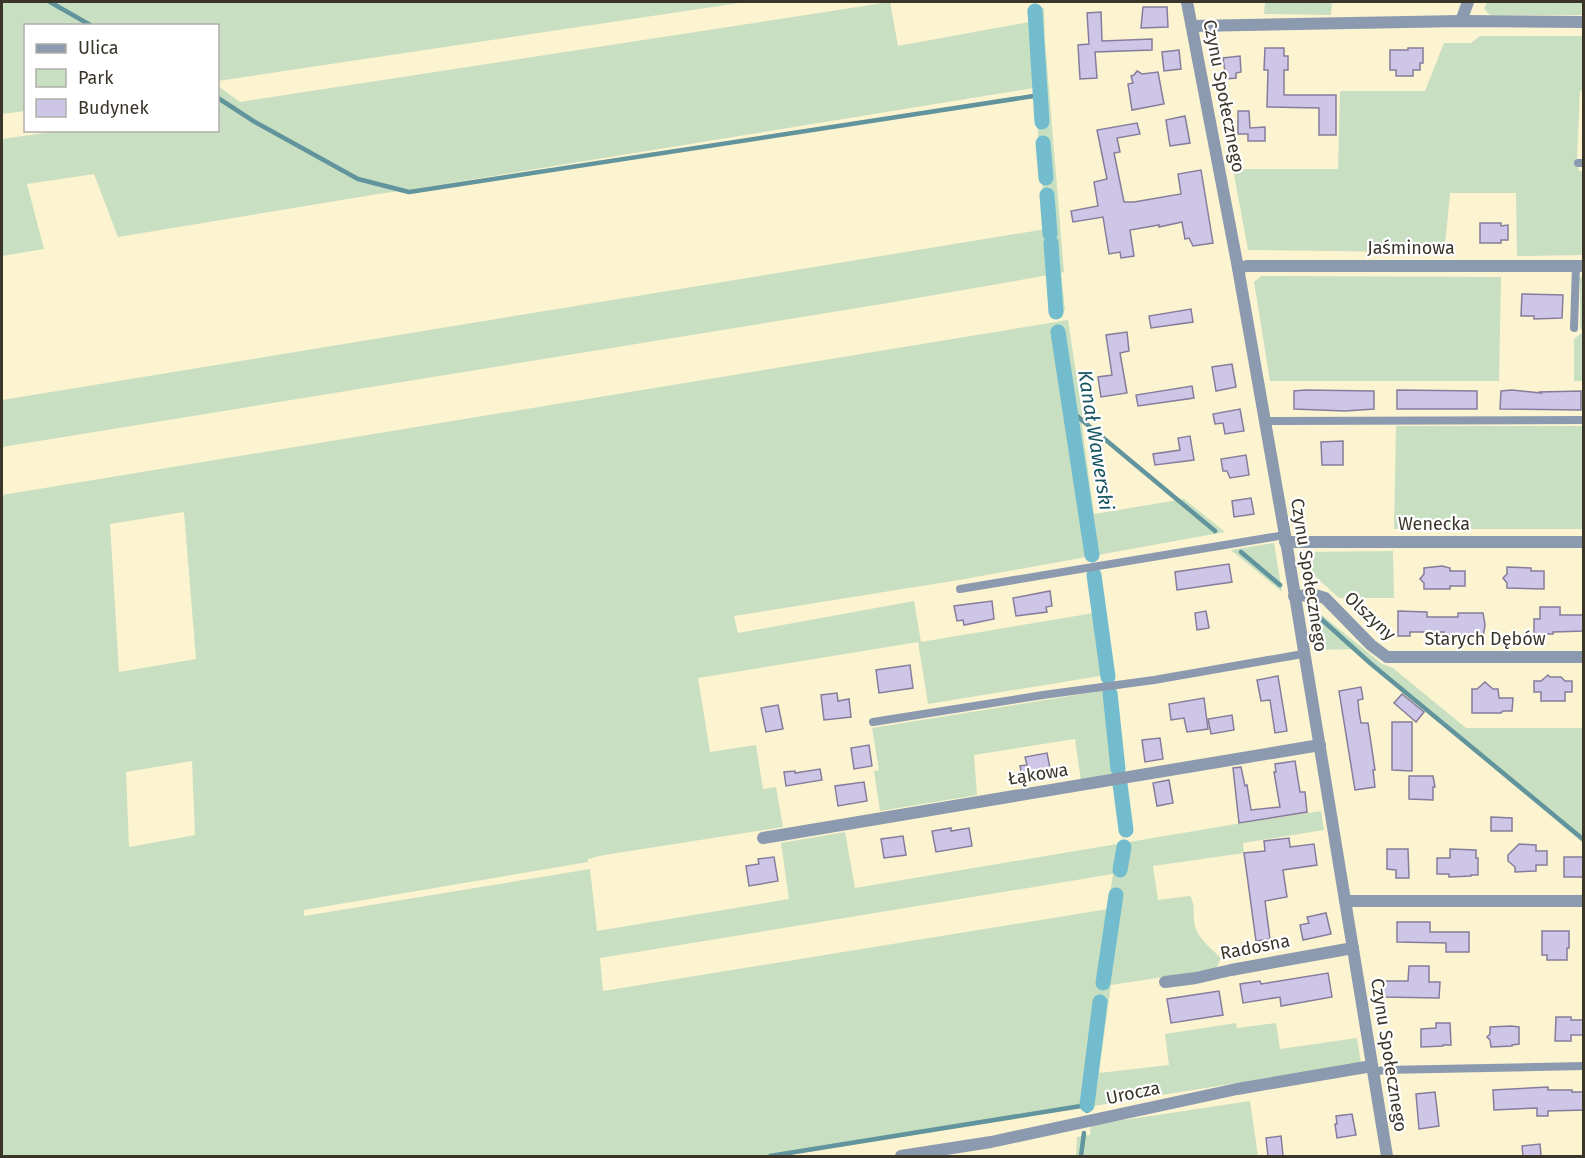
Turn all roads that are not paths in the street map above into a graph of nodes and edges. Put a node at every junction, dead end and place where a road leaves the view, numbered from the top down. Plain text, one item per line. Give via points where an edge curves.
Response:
1 (1187, 2) edge
2 (1468, 2) edge
3 (1461, 21) junction
4 (1584, 22) edge
5 (1193, 26) junction
6 (1580, 266) edge
7 (1238, 268) junction
8 (1574, 328) dead end
9 (1584, 420) edge
10 (1265, 421) junction
11 (1285, 538) junction
12 (1584, 542) edge
13 (960, 589) dead end
14 (1294, 596) junction
15 (1303, 654) junction
16 (1387, 657) joint
17 (1584, 657) edge
18 (873, 722) dead end
19 (1320, 745) junction
20 (763, 838) dead end
21 (1345, 901) junction
22 (1584, 901) edge
23 (1353, 948) junction
24 (1165, 982) dead end
25 (1584, 1066) edge
26 (1372, 1069) junction
27 (901, 1156) edge
28 (1387, 1156) edge

1 - 5 street, Czynu Społecznego
2 - 3 street
3 - 4 street
3 - 5 street
5 - 7 street, Czynu Społecznego
6 - 7 street, Jaśminowa
6 - 8 lane
7 - 10 street, Czynu Społecznego
9 - 10 lane
10 - 11 street, Czynu Społecznego
11 - 12 street, Wenecka
11 - 13 lane
11 - 14 street, Czynu Społecznego
14 - 15 street, Czynu Społecznego
14 - 16 street, Olszyny via 1325,598
15 - 18 lane
15 - 19 street, Czynu Społecznego
16 - 17 street, Starych Dębów
19 - 20 street, Łąkowa
19 - 21 street, Czynu Społecznego
21 - 22 street
21 - 23 street, Czynu Społecznego
23 - 24 street, Radosna
23 - 26 street, Czynu Społecznego
25 - 26 lane
26 - 27 street, Urocza via 1237,1089 991,1142
26 - 28 street, Czynu Społecznego

